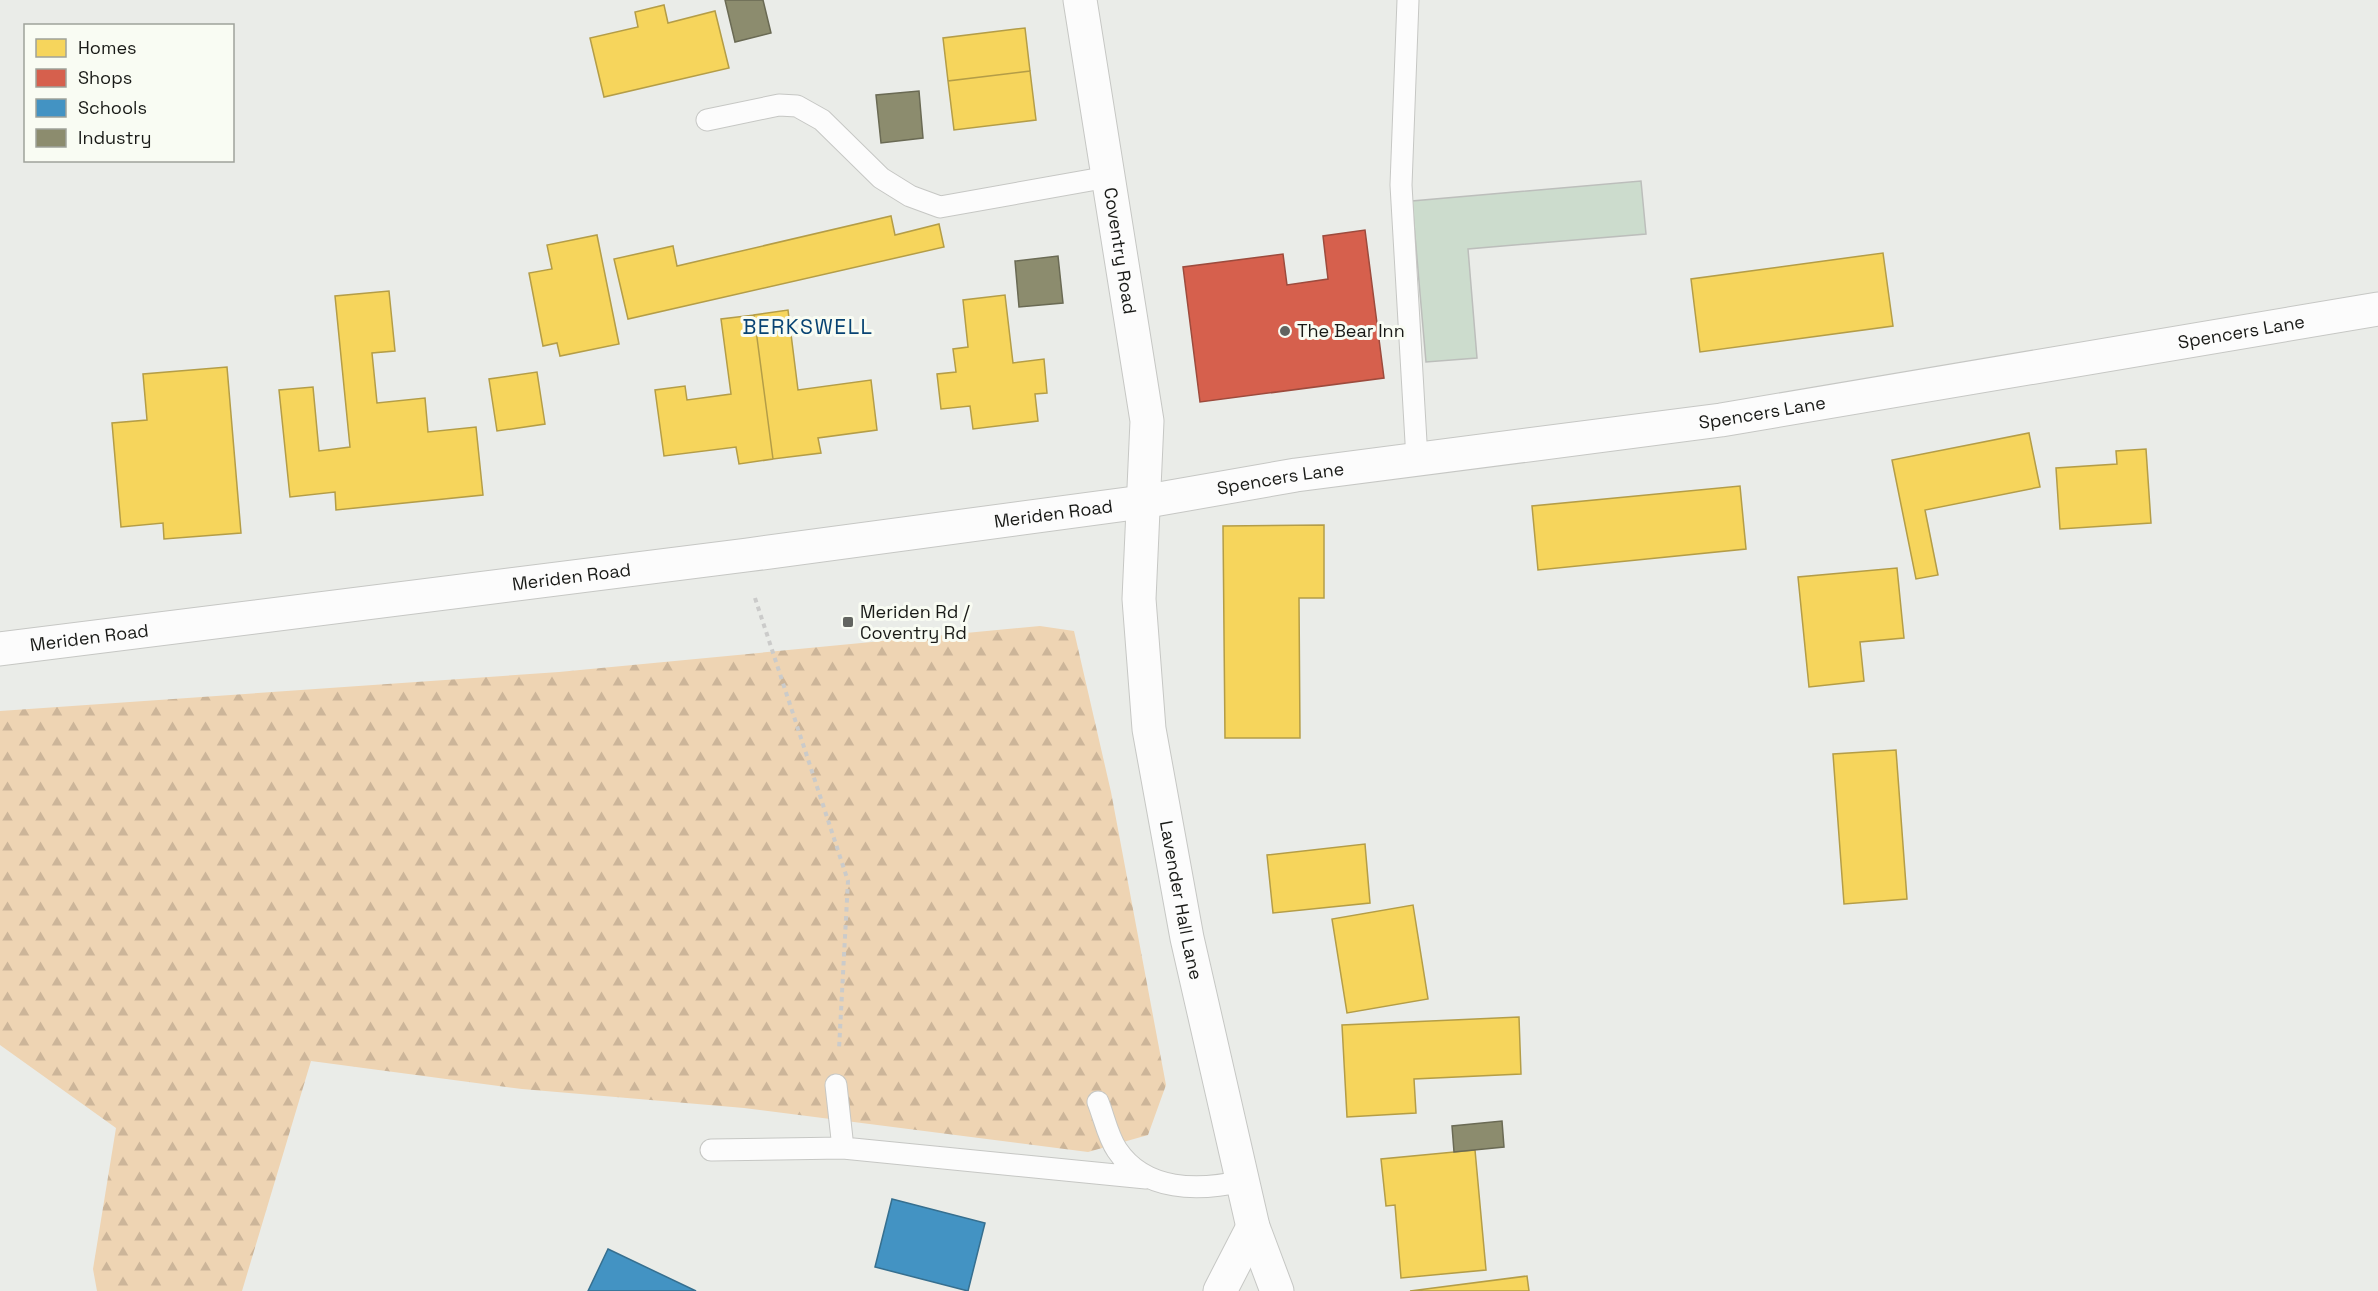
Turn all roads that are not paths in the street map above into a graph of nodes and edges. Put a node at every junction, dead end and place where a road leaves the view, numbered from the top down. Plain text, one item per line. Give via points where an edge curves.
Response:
1 (1080, 0) edge
2 (1408, 0) edge
3 (707, 120) dead end
4 (1108, 177) junction
5 (2378, 309) edge
6 (1417, 459) junction
7 (1142, 502) junction
8 (0, 649) edge
9 (836, 1085) road end
10 (1098, 1102) dead end
11 (843, 1148) junction
12 (711, 1150) dead end
13 (1146, 1178) junction
14 (1243, 1182) junction
15 (1253, 1227) junction
16 (1220, 1291) edge
17 (1277, 1291) edge

1 - 4 street, Coventry Road
2 - 6 lane via 1401,185
3 - 4 lane via 779,105 797,106 822,120 881,178 910,196 940,207
4 - 7 street, Coventry Road via 1147,421
5 - 6 street, Spencers Lane via 1722,420
6 - 7 street, Spencers Lane
7 - 8 street, Meriden Road
7 - 14 street, Lavender Hall Lane via 1139,599 1149,729 1187,938
9 - 11 lane
10 - 13 lane via 1116,1149
11 - 12 lane
11 - 13 lane
13 - 14 lane via 1178,1186 1211,1188
14 - 15 street, Lavender Hall Lane
15 - 16 street
15 - 17 street, Lavender Hall Lane

